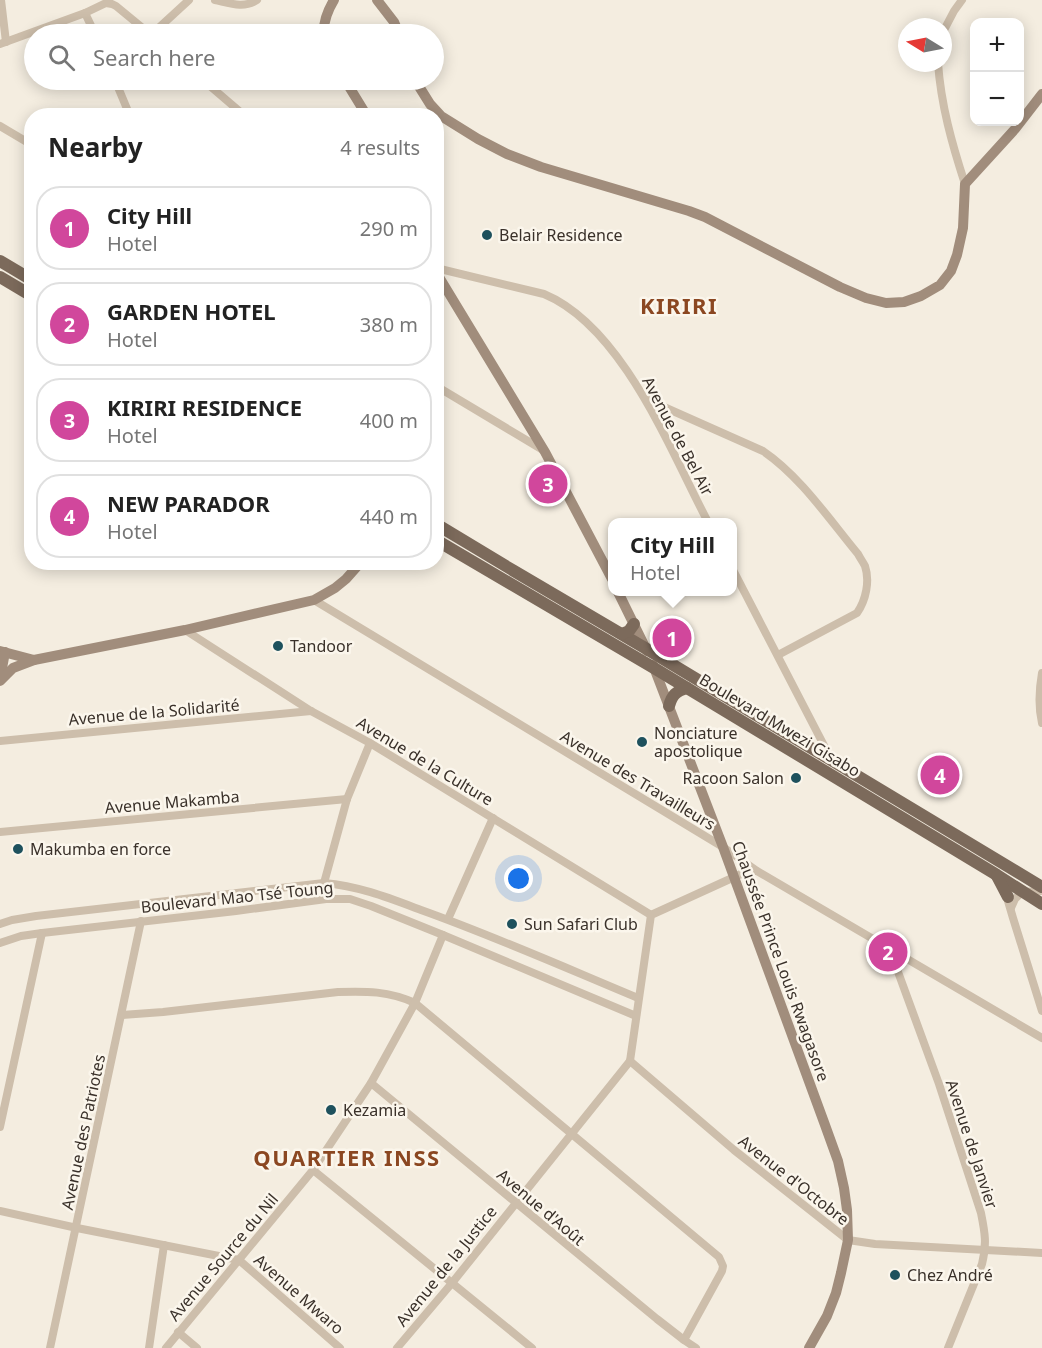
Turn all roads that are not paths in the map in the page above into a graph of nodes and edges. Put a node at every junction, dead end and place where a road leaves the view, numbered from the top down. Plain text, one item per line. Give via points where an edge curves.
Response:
1 (1, 0) edge
2 (189, 0) edge
3 (215, 0) edge
4 (257, 0) edge
5 (334, 0) edge
6 (377, 0) edge
7 (962, 0) edge
8 (85, 13) junction
9 (950, 18) edge
10 (55, 24) edge
11 (90, 24) edge
12 (138, 24) edge
13 (162, 24) edge
14 (325, 24) edge
15 (395, 24) edge
16 (24, 35) edge
17 (3, 43) edge
18 (939, 72) edge
19 (119, 90) edge
20 (215, 90) edge
21 (351, 90) edge
22 (421, 90) edge
23 (1042, 94) edge
24 (127, 108) edge
25 (236, 108) edge
26 (362, 108) edge
27 (434, 108) edge
28 (444, 118) edge
29 (0, 126) edge
30 (24, 140) edge
31 (965, 184) junction
32 (0, 261) edge
33 (444, 270) edge
34 (24, 275) edge
35 (0, 277) edge
36 (444, 285) edge
37 (24, 291) edge
38 (444, 391) edge
39 (646, 399) junction
40 (545, 452) junction
41 (706, 518) edge
42 (444, 530) edge
43 (444, 544) edge
44 (354, 570) edge
45 (608, 571) edge
46 (511, 577) junction
47 (737, 577) edge
48 (620, 596) edge
49 (314, 600) junction
50 (634, 624) junction
51 (185, 630) junction
52 (622, 634) junction
53 (645, 648) junction
54 (2, 652) edge
55 (778, 655) junction
56 (34, 660) junction
57 (654, 668) junction
58 (1042, 673) edge
59 (0, 680) edge
60 (687, 688) junction
61 (669, 706) junction
62 (311, 711) junction
63 (1042, 723) edge
64 (0, 741) edge
65 (370, 743) junction
66 (831, 760) junction
67 (827, 772) junction
68 (347, 799) junction
69 (493, 818) junction
70 (0, 832) edge
71 (723, 847) junction
72 (757, 871) junction
73 (1026, 877) junction
74 (734, 878) junction
75 (324, 883) junction
76 (1042, 887) edge
77 (1042, 891) edge
78 (1014, 896) junction
79 (1042, 904) edge
80 (651, 915) junction
81 (448, 920) junction
82 (141, 921) junction
83 (0, 924) edge
84 (42, 933) junction
85 (443, 935) junction
86 (0, 943) edge
87 (890, 950) junction
88 (638, 998) junction
89 (415, 1003) junction
90 (1042, 1011) edge
91 (122, 1015) junction
92 (636, 1016) junction
93 (1042, 1038) edge
94 (630, 1061) junction
95 (371, 1083) junction
96 (0, 1127) edge
97 (572, 1135) junction
98 (313, 1170) junction
99 (516, 1203) junction
100 (0, 1211) edge
101 (77, 1228) junction
102 (848, 1240) junction
103 (164, 1245) junction
104 (986, 1249) junction
105 (1042, 1253) edge
106 (240, 1260) junction
107 (452, 1283) junction
108 (178, 1332) junction
109 (684, 1340) junction
110 (51, 1348) edge
111 (149, 1348) edge
112 (166, 1348) edge
113 (197, 1348) edge
114 (340, 1348) edge
115 (397, 1348) edge
116 (532, 1348) edge
117 (696, 1348) edge
118 (809, 1348) edge
119 (948, 1348) edge

1 - 17 street
2 - 13 street
3 - 4 street via 241,5
5 - 14 street
6 - 15 street
7 - 9 street
8 - 10 street
8 - 11 street
8 - 12 street via 112,4
16 - 17 street
18 - 31 street
19 - 24 street
20 - 25 street
21 - 26 street
22 - 27 street
23 - 31 street
28 - 31 street via 507,154 541,167 705,217 840,287 886,303 921,296 940,285 951,271 963,228
29 - 30 street
32 - 34 main road
33 - 39 street, Avenue de Bel Air via 557,300 600,335
35 - 37 main road
36 - 40 street
38 - 40 street
39 - 41 street, Avenue de Bel Air
39 - 55 street via 776,460 801,484 865,566 866,592 857,613
40 - 45 street
42 - 46 main road, Boulevard Mwezi Gisabo
43 - 46 main road, Boulevard Mwezi Gisabo
44 - 49 street
46 - 52 main road, Boulevard Mwezi Gisabo
46 - 57 main road, Boulevard Mwezi Gisabo
47 - 55 street
48 - 50 street, Chaussée Prince Louis Rwagasore
49 - 51 street
49 - 71 street, Avenue des Travailleurs
50 - 52 main road
50 - 53 street, Chaussée Prince Louis Rwagasore
51 - 56 street
51 - 62 street, Avenue de la Culture
52 - 53 main road, Boulevard Mwezi Gisabo
53 - 57 street, Chaussée Prince Louis Rwagasore
53 - 66 main road, Boulevard Mwezi Gisabo
54 - 56 street
54 - 59 street
55 - 66 street
56 - 59 street via 13,668
57 - 60 main road, Boulevard Mwezi Gisabo
57 - 61 street, Chaussée Prince Louis Rwagasore
58 - 63 street
60 - 61 main road via 673,696
60 - 67 main road, Boulevard Mwezi Gisabo
61 - 71 street, Chaussée Prince Louis Rwagasore
62 - 64 street, Avenue de la Solidarité
62 - 65 street, Avenue de la Culture
65 - 68 street
65 - 69 street, Avenue de la Culture
66 - 67 street
66 - 73 main road, Boulevard Mwezi Gisabo
67 - 78 main road, Boulevard Mwezi Gisabo via 997,875
68 - 70 street, Avenue Makamba
68 - 75 street
69 - 80 street, Avenue de la Culture
69 - 81 street
71 - 72 street, Avenue des Travailleurs
71 - 74 street, Chaussée Prince Louis Rwagasore
72 - 74 street
72 - 87 street, Avenue des Travailleurs
73 - 76 main road, Boulevard Mwezi Gisabo
73 - 78 street
74 - 80 street
74 - 102 street, Chaussée Prince Louis Rwagasore via 838,1161
75 - 81 street, Boulevard Mao Tsé Toung via 363,890
75 - 83 street, Boulevard Mao Tsé Toung via 36,916
77 - 78 street
78 - 79 main road, Boulevard Mwezi Gisabo
78 - 90 street
80 - 88 street
81 - 88 street, Boulevard Mao Tsé Toung
82 - 84 street, Boulevard Mao Tsé Toung
82 - 85 street, Boulevard Mao Tsé Toung via 350,899
82 - 91 street, Avenue des Patriotes
84 - 86 street, Boulevard Mao Tsé Toung
84 - 96 street
85 - 89 street, Avenue Source du Nil
85 - 92 street, Boulevard Mao Tsé Toung
87 - 93 street, Avenue des Travailleurs
87 - 104 street, Avenue de Janvier via 981,1213
88 - 92 street
89 - 91 street via 386,993 338,992
89 - 95 street, Avenue Source du Nil
89 - 97 street
91 - 101 street, Avenue des Patriotes
92 - 94 street
94 - 97 street, Avenue de la Justice
94 - 102 street, Avenue d'Octobre
95 - 98 street, Avenue Source du Nil
95 - 99 street, Avenue d'Août
97 - 99 street, Avenue de la Justice
97 - 109 street via 722,1261 720,1277
98 - 106 street, Avenue Source du Nil
98 - 107 street
99 - 107 street, Avenue de la Justice
99 - 109 street, Avenue d'Août
100 - 101 street
101 - 103 street
101 - 110 street, Avenue des Patriotes
102 - 104 street, Avenue d'Octobre
102 - 118 street, Chaussée Prince Louis Rwagasore via 836,1293
103 - 106 street
103 - 111 street
104 - 105 street, Avenue d'Octobre
104 - 119 street, Avenue de Janvier
106 - 108 street, Avenue Source du Nil
106 - 114 street, Avenue Mwaro
107 - 115 street, Avenue de la Justice
107 - 116 street
108 - 112 street, Avenue Source du Nil
108 - 113 street
109 - 117 street, Avenue d'Août

